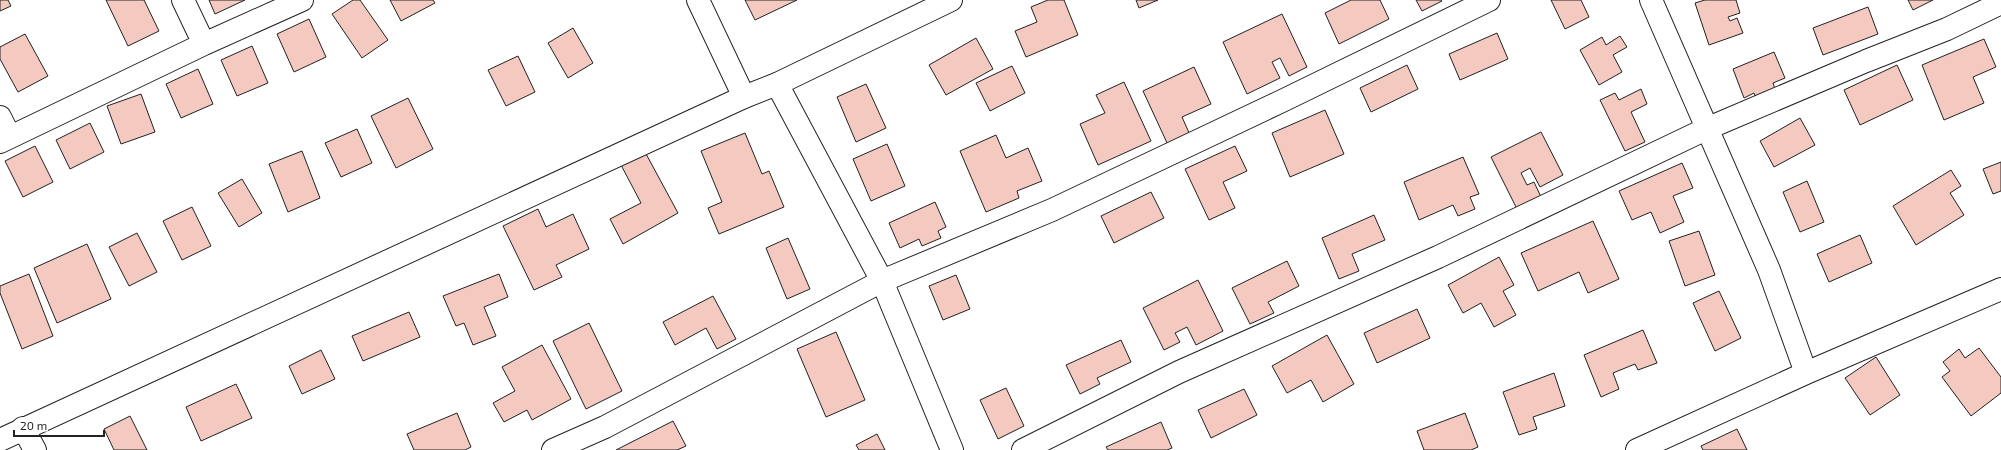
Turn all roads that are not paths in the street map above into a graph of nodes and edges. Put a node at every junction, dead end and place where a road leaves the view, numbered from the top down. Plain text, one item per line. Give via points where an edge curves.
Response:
1 (183, 0) edge
2 (302, 0) edge
3 (698, 0) edge
4 (951, 0) edge
5 (1489, 0) edge
6 (1651, 0) edge
7 (2001, 3) edge
8 (204, 44) junction
9 (777, 84) junction
10 (744, 97) junction
11 (0, 117) edge
12 (1706, 129) junction
13 (5, 139) edge
14 (882, 281) junction
15 (2001, 289) edge
16 (1806, 373) junction
17 (23, 428) junction
18 (0, 440) edge
19 (35, 450) edge
20 (553, 450) edge
21 (952, 450) edge
22 (1023, 450) edge
23 (1637, 450) edge

1 - 8 street
2 - 8 street
3 - 10 street
4 - 9 street
5 - 14 street via 1052,210
6 - 12 street
7 - 12 street via 1947,29
8 - 13 street
9 - 10 street
9 - 14 street
10 - 17 street
11 - 13 street
12 - 16 street via 1768,270
12 - 22 street via 1438,257 1179,372
14 - 20 street via 605,427
14 - 21 street
15 - 16 street
16 - 23 street
17 - 18 street
17 - 19 street

